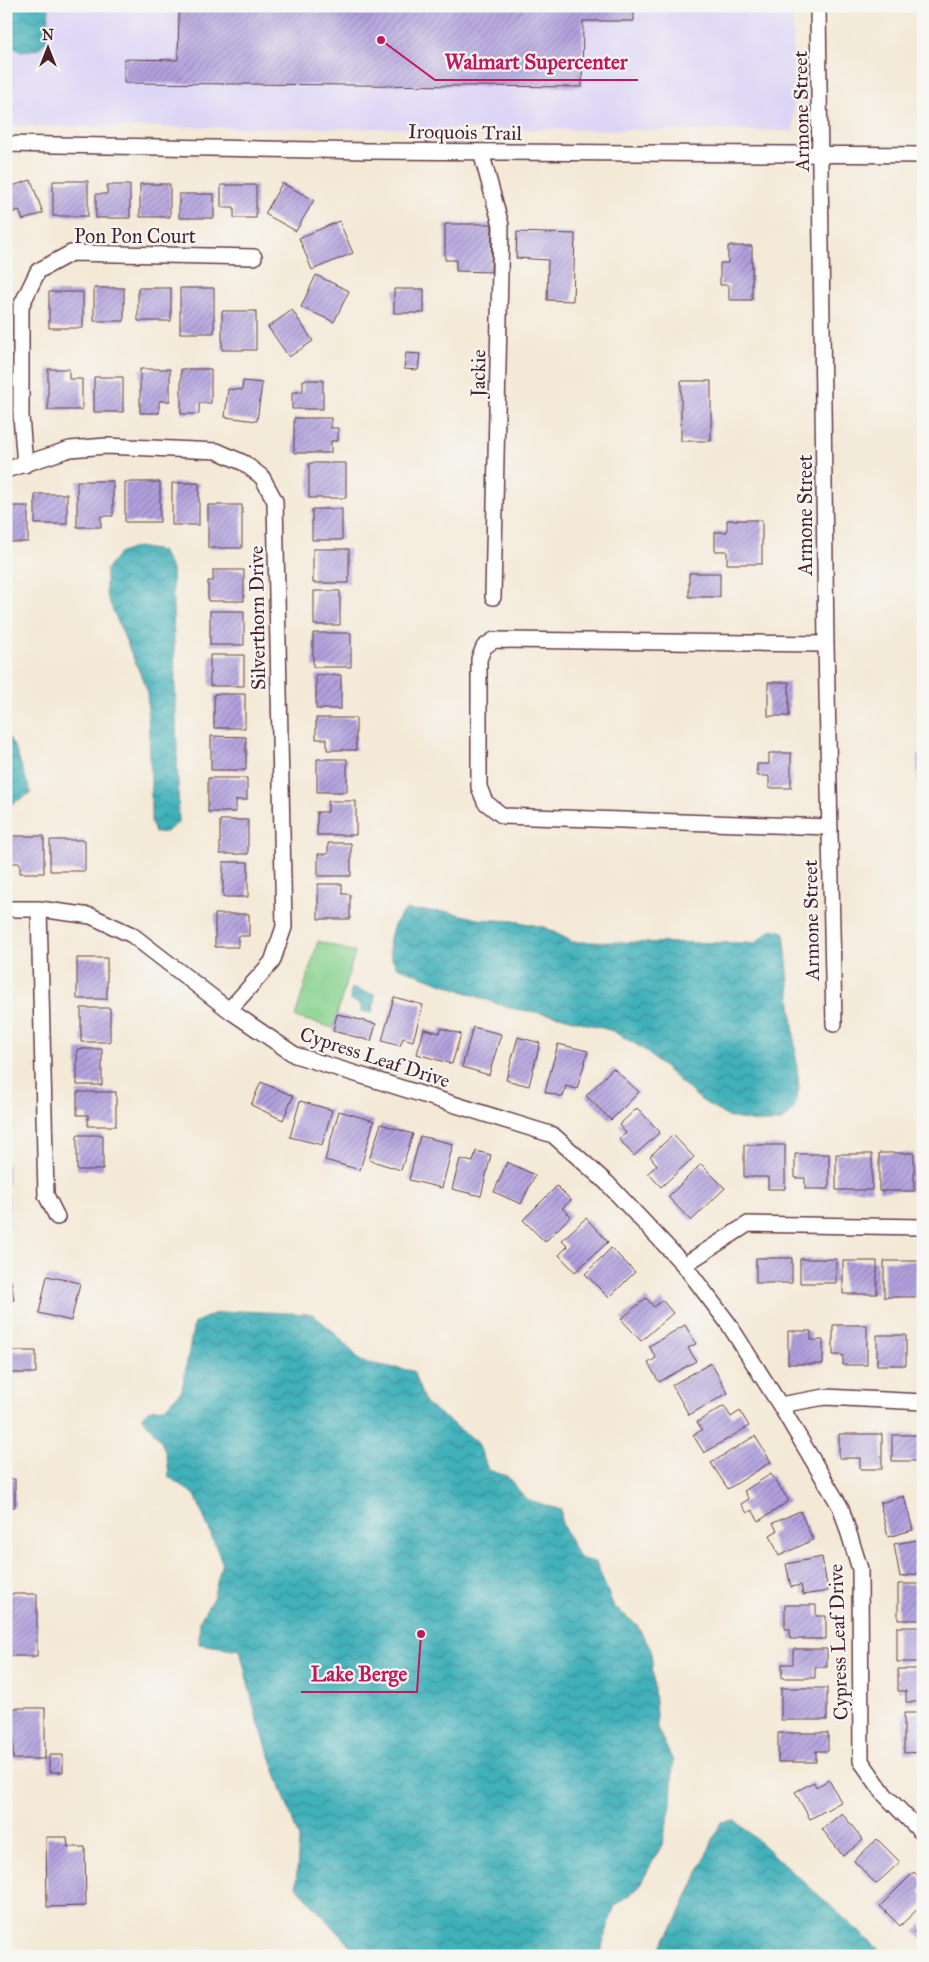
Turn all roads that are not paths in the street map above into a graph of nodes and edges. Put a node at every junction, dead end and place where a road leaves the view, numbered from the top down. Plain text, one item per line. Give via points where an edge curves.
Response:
1 (818, 6) edge
2 (6, 144) edge
3 (481, 152) junction
4 (822, 155) junction
5 (923, 155) edge
6 (254, 256) dead end
7 (25, 465) junction
8 (6, 470) edge
9 (493, 597) dead end
10 (826, 644) junction
11 (830, 827) junction
12 (6, 909) edge
13 (39, 909) junction
14 (229, 1010) junction
15 (834, 1024) dead end
16 (57, 1217) dead end
17 (923, 1227) edge
18 (684, 1265) junction
19 (923, 1402) edge
20 (780, 1405) junction
21 (923, 1834) edge

1 - 4 street, Armone Street
2 - 3 street, Iroquois Trail
3 - 4 street, Iroquois Trail
3 - 9 street, Jackie via 500,225
4 - 5 street, Iroquois Trail
4 - 10 street, Armone Street
6 - 7 street, Pon Pon Court via 71,254 38,271 21,306 21,416
7 - 8 street, Silverthorn Drive
7 - 14 street, Silverthorn Drive via 70,449 106,446 216,451 244,463 262,477 275,501 284,927 272,962
10 - 11 street, Armone Street
10 - 11 street via 494,640 484,647 479,659 479,787 485,802 504,816
11 - 15 street, Armone Street
12 - 13 street, Cypress Leaf Drive
13 - 14 street, Cypress Leaf Drive via 91,916 132,935
13 - 16 street via 46,1195
14 - 18 street, Cypress Leaf Drive via 295,1055 553,1134 607,1183
17 - 18 street via 748,1224
18 - 20 street, Cypress Leaf Drive via 728,1323
19 - 20 street via 825,1397
20 - 21 street, Cypress Leaf Drive via 841,1508 860,1569 861,1761 885,1795

